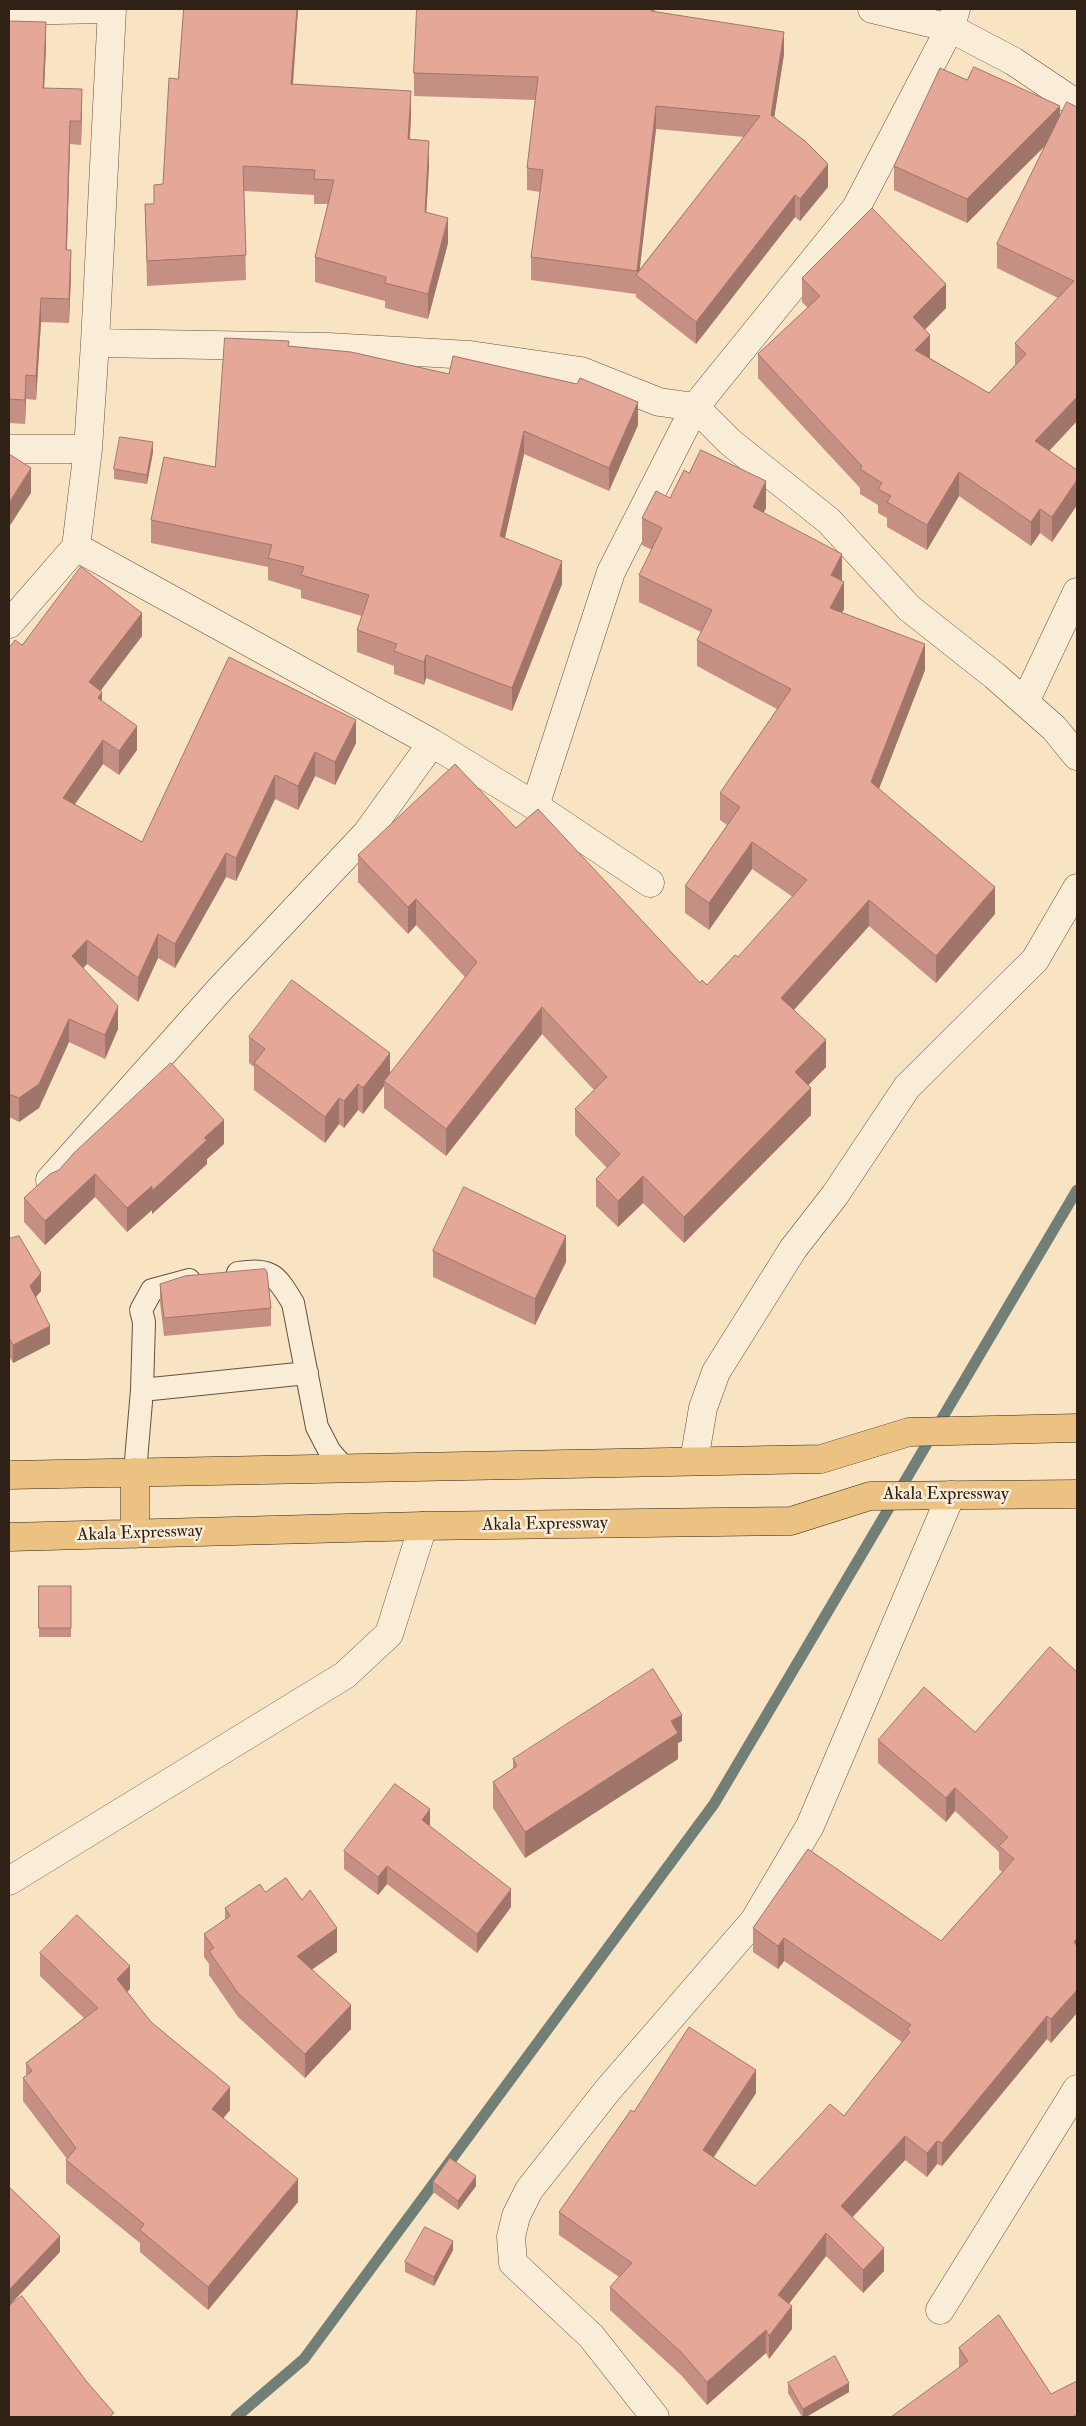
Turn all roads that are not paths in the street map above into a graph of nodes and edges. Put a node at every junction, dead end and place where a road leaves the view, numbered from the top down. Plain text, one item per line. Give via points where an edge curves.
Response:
1 (105, 9) edge
2 (112, 9) edge
3 (872, 9) edge
4 (9, 11) edge
5 (953, 18) edge
6 (1077, 104) edge
7 (95, 342) junction
8 (695, 407) junction
9 (9, 449) edge
10 (88, 449) junction
11 (76, 547) junction
12 (1077, 592) edge
13 (9, 624) edge
14 (1025, 702) junction
15 (432, 743) junction
16 (1077, 756) edge
17 (535, 806) junction
18 (650, 883) dead end
19 (1077, 888) edge
20 (47, 1183) edge
21 (307, 1373) junction
22 (142, 1390) junction
23 (1077, 1428) edge
24 (694, 1461) junction
25 (345, 1468) junction
26 (135, 1472) junction
27 (9, 1475) edge
28 (1077, 1494) edge
29 (951, 1495) junction
30 (423, 1526) junction
31 (135, 1534) junction
32 (9, 1537) edge
33 (9, 1881) edge
34 (1077, 2089) edge
35 (940, 2310) dead end
36 (655, 2417) edge

1 - 4 street
2 - 7 street
3 - 5 street
5 - 6 street
5 - 8 street via 856,208
7 - 8 street via 328,347 470,355 580,371 659,402
7 - 10 street
8 - 14 street via 730,442 828,520 909,608
8 - 17 street via 610,572
9 - 10 street
10 - 11 street
11 - 13 street
11 - 15 street
12 - 14 street
14 - 16 street via 1054,728
15 - 17 street
15 - 20 street via 367,833 222,987
17 - 18 street
19 - 24 street via 1036,960 907,1087 835,1195 793,1249 716,1372 703,1408
21 - 22 lane
21 - 22 lane via 293,1303 282,1286 260,1270 152,1290 142,1310
21 - 25 lane via 316,1427 330,1452
22 - 26 lane
23 - 24 main road via 909,1432 821,1459
24 - 25 main road
25 - 26 main road
26 - 27 main road
26 - 31 main road
28 - 29 main road, Akala Expressway
29 - 30 main road, Akala Expressway via 870,1496 791,1521
29 - 36 street via 810,1826 754,1921 607,2091 529,2190 516,2216 511,2237 513,2263 591,2336
30 - 31 main road, Akala Expressway
30 - 33 street via 389,1634 345,1675
31 - 32 main road, Akala Expressway
34 - 35 street

